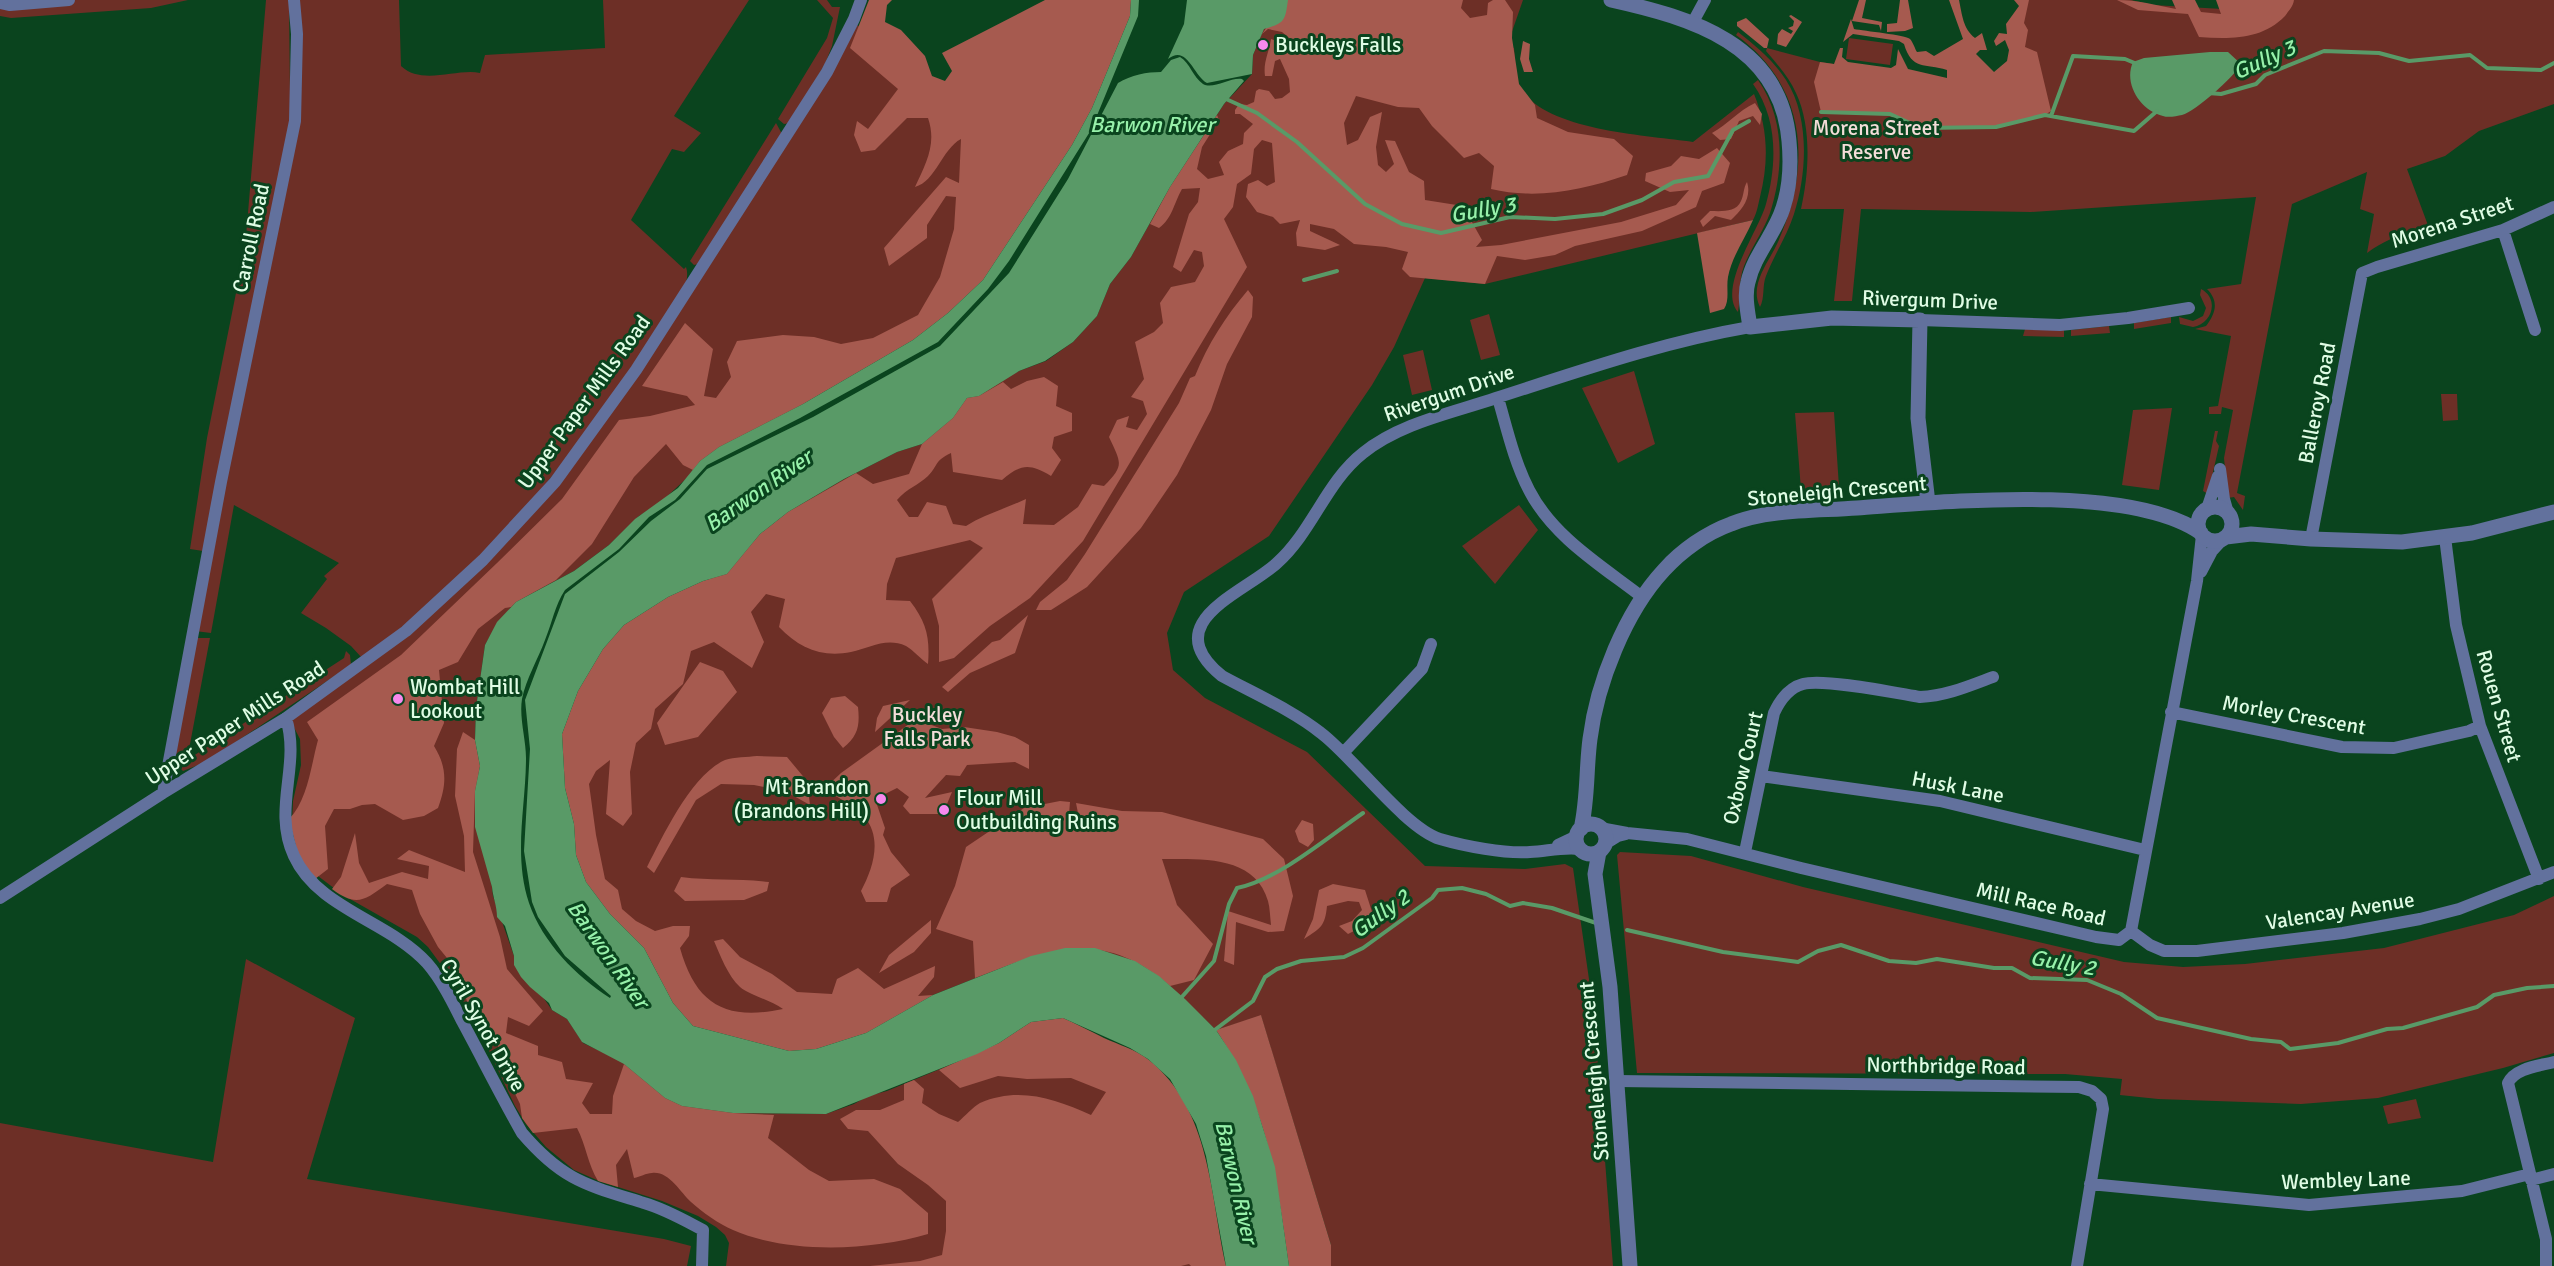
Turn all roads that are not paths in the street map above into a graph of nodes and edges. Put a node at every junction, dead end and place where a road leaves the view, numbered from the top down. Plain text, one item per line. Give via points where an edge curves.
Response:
1 (69, 0) edge
2 (294, 0) edge
3 (861, 0) edge
4 (1611, 0) edge
5 (1705, 0) edge
6 (0, 3) edge
7 (1693, 22) junction
8 (2554, 207) edge
9 (2503, 230) junction
10 (2362, 273) joint
11 (2189, 308) dead end
12 (1920, 320) junction
13 (1750, 327) junction
14 (2535, 330) dead end
15 (1498, 398) junction
16 (1928, 503) junction
17 (2206, 510) junction
18 (2554, 512) edge
19 (2229, 513) junction
20 (2163, 514) junction
21 (2202, 534) junction
22 (2269, 535) junction
23 (2445, 537) junction
24 (2224, 538) junction
25 (2311, 539) junction
26 (2197, 581) junction
27 (1642, 597) junction
28 (1431, 644) dead end
29 (1993, 678) dead end
30 (2171, 712) junction
31 (286, 718) junction
32 (2480, 726) junction
33 (1344, 752) junction
34 (1761, 776) junction
35 (163, 794) junction
36 (1627, 833) junction
37 (1586, 836) junction
38 (1602, 848) junction
39 (2145, 850) junction
40 (1744, 852) junction
41 (2554, 873) edge
42 (1595, 874) junction
43 (2539, 879) junction
44 (0, 898) edge
45 (2131, 931) junction
46 (2554, 1062) edge
47 (1617, 1081) junction
48 (2554, 1174) edge
49 (2530, 1177) junction
50 (2090, 1184) junction
51 (702, 1266) edge
52 (1630, 1266) edge
53 (2077, 1266) edge
54 (2546, 1266) edge

1 - 6 street
2 - 35 street, Carroll Road via 295,121 221,482
3 - 31 street, Upper Paper Mills Road via 821,81 636,370 555,482 483,560 406,631
4 - 7 street
5 - 7 street
7 - 13 street via 1745,52 1782,102 1787,122 1790,153 1785,201 1748,282
8 - 9 street, Morena Street
9 - 10 street, Morena Street
9 - 14 street
10 - 25 street, Balleroy Road
11 - 12 street, Rivergum Drive via 2060,325
12 - 13 street, Rivergum Drive via 1832,318
12 - 16 street via 1918,418
13 - 15 street, Rivergum Drive via 1676,342
15 - 27 street via 1519,468 1538,505 1566,538
15 - 33 street, Rivergum Drive via 1395,432 1368,448 1335,484 1291,549 1276,564 1221,601 1204,620 1200,650 1210,666 1303,720
16 - 20 street, Stoneleigh Crescent via 2042,500
16 - 27 street, Stoneleigh Crescent via 1789,513 1731,524 1697,541 1664,569
17 - 19 street, Stoneleigh Crescent via 2218,507
17 - 19 street via 2220,469 2223,499
17 - 20 street, Stoneleigh Crescent
17 - 21 street via 2198,522
18 - 23 street, Stoneleigh Crescent
19 - 22 street, Stoneleigh Crescent
19 - 24 street via 2232,527
20 - 21 street, Stoneleigh Crescent
21 - 24 street, Stoneleigh Crescent via 2212,541
21 - 26 street
22 - 24 street, Stoneleigh Crescent
22 - 25 street, Stoneleigh Crescent
23 - 25 street, Stoneleigh Crescent via 2402,542
23 - 32 street, Rouen Street via 2456,625
24 - 26 street via 2212,550
26 - 30 street, Mill Race Road
27 - 37 street, Stoneleigh Crescent via 1599,694 1590,739
28 - 33 street via 1422,669
29 - 34 street, Oxbow Court via 1953,692 1920,697 1824,683 1804,683 1792,688 1777,706
30 - 32 street, Morley Crescent via 2342,747 2394,748
30 - 39 street, Mill Race Road
31 - 35 street, Upper Paper Mills Road
31 - 51 street, Cyril Synot Drive via 292,748 284,817 287,838 300,869 333,898 408,945 427,963 522,1133 536,1150 573,1179 665,1211 703,1230
32 - 43 street, Rouen Street
33 - 37 street, Rivergum Drive via 1402,812 1439,838 1509,852 1567,847
34 - 39 street, Husk Lane via 1940,801
34 - 40 street, Oxbow Court
35 - 44 street, Upper Paper Mills Road
36 - 37 street, Mill Race Road
36 - 38 street
36 - 40 street, Mill Race Road via 1687,839
37 - 38 street via 1591,854
37 - 38 street, Stoneleigh Crescent via 1604,834
37 - 42 street, Stoneleigh Crescent
38 - 42 street, Stoneleigh Crescent
39 - 45 street, Mill Race Road
40 - 45 street, Mill Race Road via 2103,939 2119,940
41 - 43 street, Valencay Avenue
42 - 47 street, Stoneleigh Crescent
43 - 45 street, Valencay Avenue via 2420,919 2218,949 2164,951
46 - 49 street via 2518,1072 2511,1077 2508,1089
47 - 50 street, Northbridge Road via 2079,1087 2101,1099 2103,1109
47 - 52 street, Stoneleigh Crescent
48 - 49 street, Wembley Lane
49 - 50 street, Wembley Lane via 2422,1197 2309,1205
49 - 54 street via 2546,1239
50 - 53 street, Northbridge Road

